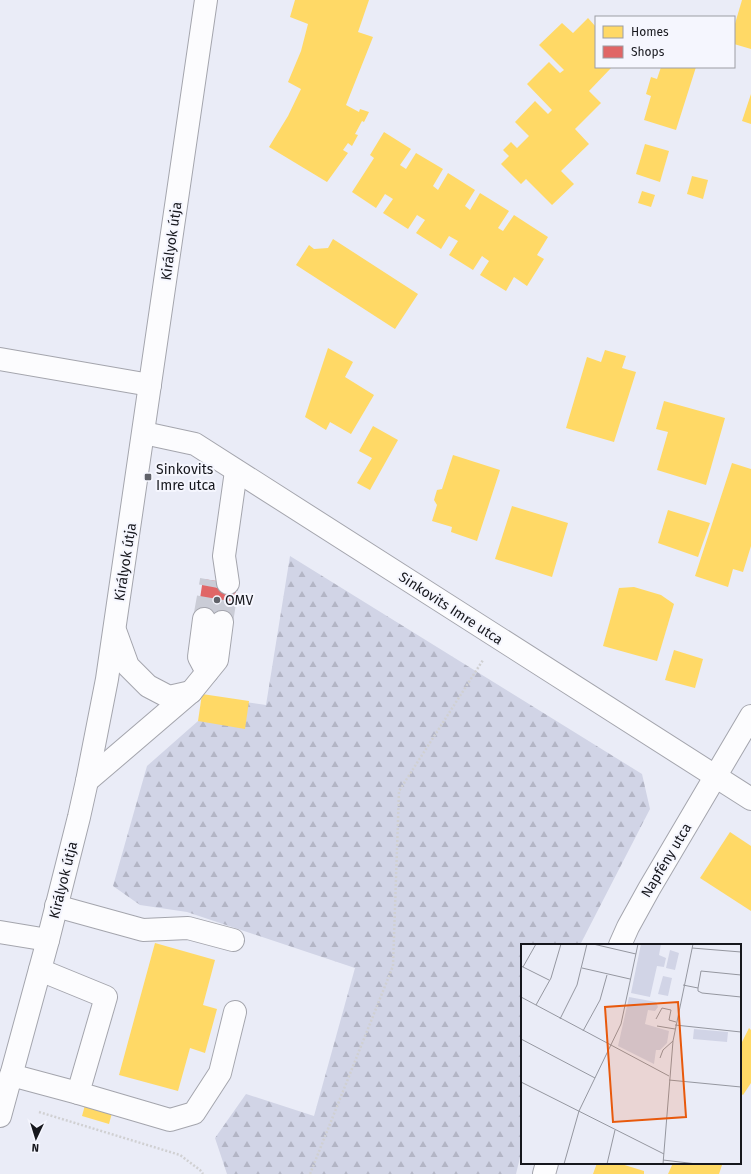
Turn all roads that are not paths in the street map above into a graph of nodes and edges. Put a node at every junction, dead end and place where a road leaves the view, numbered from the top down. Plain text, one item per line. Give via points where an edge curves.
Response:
1 (206, 0) edge
2 (0, 360) edge
3 (150, 385) junction
4 (144, 433) junction
5 (236, 471) junction
6 (219, 581) tunnel mouth
7 (213, 621) tunnel mouth
8 (115, 630) junction
9 (191, 692) junction
10 (751, 716) edge
11 (716, 776) junction
12 (88, 781) junction
13 (751, 799) edge
14 (56, 906) junction
15 (0, 932) edge
16 (48, 940) junction
17 (233, 940) dead end
18 (620, 944) edge
19 (40, 970) junction
20 (235, 1012) dead end
21 (11, 1075) junction
22 (78, 1093) junction
23 (2, 1108) edge
24 (547, 1164) edge
25 (544, 1174) edge

1 - 3 street, Királyok útja
2 - 3 street
3 - 4 street, Királyok útja
4 - 5 street, Sinkovits Imre utca via 195,444
4 - 8 street, Királyok útja
5 - 6 street
5 - 11 street, Sinkovits Imre utca
7 - 9 street via 199,658 207,672
8 - 9 street via 128,666 148,686 169,697
8 - 12 street, Királyok útja
9 - 12 street
10 - 11 street, Napfény utca
11 - 13 street, Sinkovits Imre utca
11 - 18 street, Napfény utca via 649,888
12 - 14 street, Királyok útja
14 - 16 street, Királyok útja
14 - 17 street via 143,930 188,928
15 - 16 street
16 - 19 street, Királyok útja
19 - 21 street, Királyok útja
19 - 22 street via 106,997
20 - 22 street via 220,1073 194,1113 170,1120
21 - 22 street
21 - 23 street, Királyok útja
24 - 25 street

